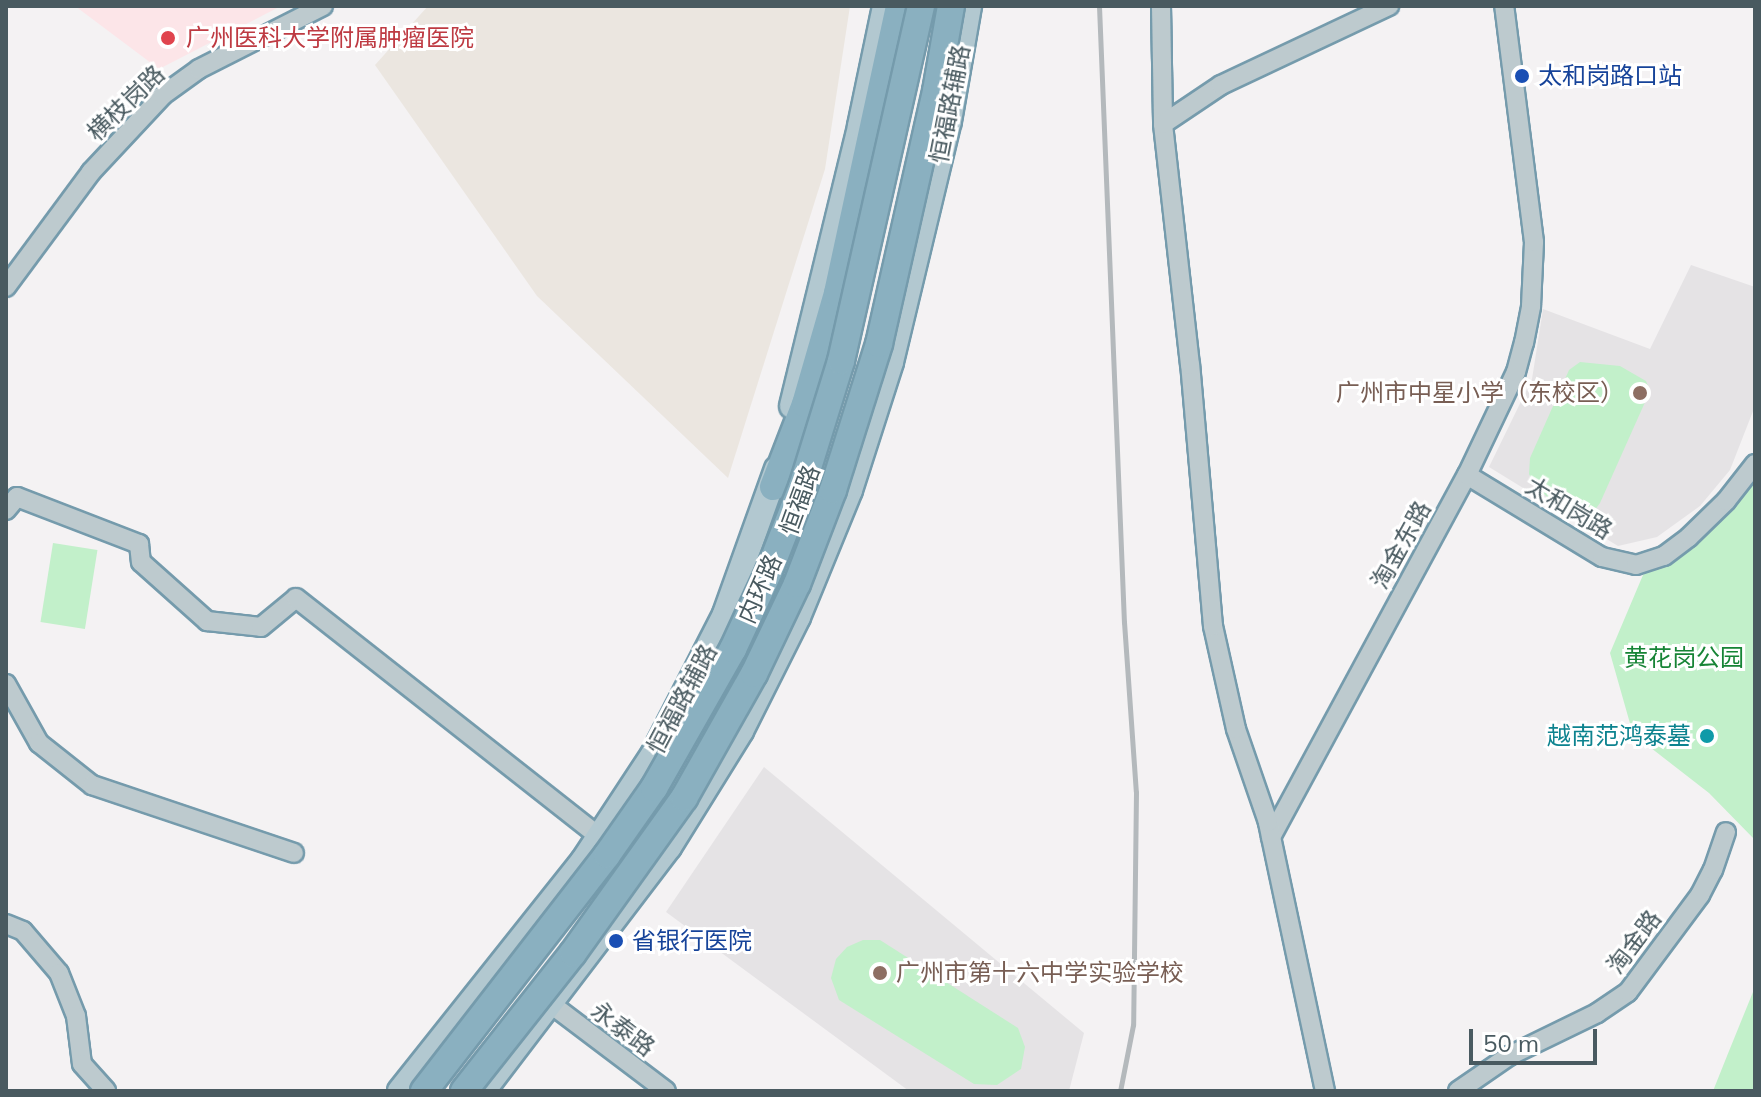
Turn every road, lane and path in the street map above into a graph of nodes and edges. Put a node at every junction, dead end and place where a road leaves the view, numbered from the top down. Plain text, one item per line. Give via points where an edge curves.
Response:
1 (323, 6) edge
2 (885, 6) edge
3 (899, 6) edge
4 (922, 6) edge
5 (949, 6) edge
6 (969, 6) edge
7 (1161, 6) edge
8 (1389, 6) edge
9 (1504, 6) edge
10 (1163, 124) junction
11 (6, 287) edge
12 (1755, 464) edge
13 (1467, 475) junction
14 (773, 487) junction
15 (6, 510) edge
16 (784, 545) junction
17 (6, 684) edge
18 (1726, 832) dead end
19 (1271, 837) junction
20 (294, 853) dead end
21 (624, 858) junction
22 (6, 924) edge
23 (551, 1004) junction
24 (662, 1090) edge
25 (106, 1091) edge
26 (400, 1091) edge
27 (426, 1091) edge
28 (462, 1091) edge
29 (483, 1091) edge
30 (1325, 1091) edge
31 (1458, 1091) edge

1 - 11 street, 横枝岗路 via 199,69 163,95 91,172
2 - 14 main road, 恒福路辅路
3 - 14 highway via 837,293 805,404
4 - 16 main road, 恒福路 via 910,88 865,288 828,424
4 - 27 highway, 内环路, bridge via 841,361 769,571 733,649 654,788
5 - 21 main road, 恒福路 via 883,308 828,494 755,664 682,794
5 - 28 highway, 内环路, bridge via 933,106 879,344 797,584 684,798 573,953
6 - 21 main road, 恒福路辅路 via 949,121 895,348 850,490 798,617 741,731
7 - 10 street
8 - 10 street via 1221,85
9 - 13 street, 淘金东路 via 1534,271 1516,372
10 - 19 street via 1213,626 1236,729
12 - 13 street, 太和岗路 via 1689,537 1664,556 1636,565 1602,557
13 - 19 street, 淘金东路
14 - 16 main road
14 - 21 main road, 恒福路辅路 via 705,658 653,755
15 - 21 street via 17,497 139,544 141,562 207,621 261,627 296,598
16 - 21 main road, 恒福路 via 741,643
17 - 20 street via 39,743 92,785
18 - 31 street, 淘金路 via 1700,895 1628,992 1509,1056
19 - 30 street
21 - 23 main road, 恒福路辅路
21 - 26 main road, 恒福路辅路
21 - 27 main road, 恒福路
21 - 28 main road, 恒福路
22 - 25 street via 23,931 59,973 76,1016 82,1064
23 - 24 street, 永泰路
23 - 29 main road, 恒福路辅路

